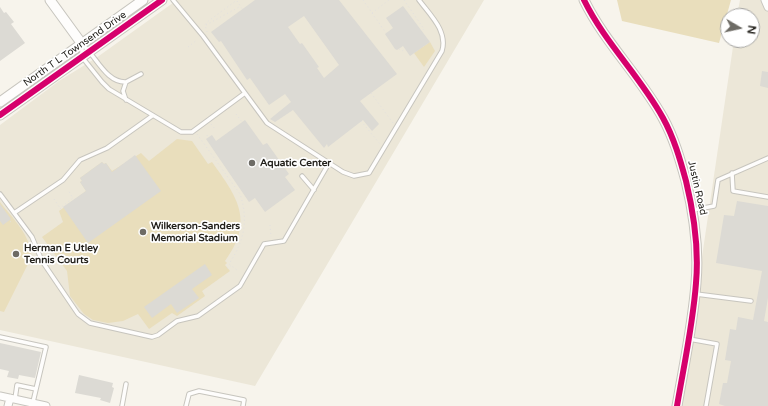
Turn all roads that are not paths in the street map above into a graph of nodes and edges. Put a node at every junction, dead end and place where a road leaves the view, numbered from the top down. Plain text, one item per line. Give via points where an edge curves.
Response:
1 (50, 0) edge
2 (143, 0) edge
3 (162, 0) edge
4 (173, 0) edge
5 (419, 0) edge
6 (584, 0) edge
7 (766, 0) edge
8 (768, 7) edge
9 (82, 44) junction
10 (90, 51) junction
11 (82, 57) junction
12 (141, 74) dead end
13 (126, 82) junction
14 (245, 93) junction
15 (126, 100) junction
16 (0, 102) edge
17 (0, 115) edge
18 (152, 116) junction
19 (768, 158) edge
20 (329, 163) junction
21 (732, 173) junction
22 (302, 176) dead end
23 (314, 190) junction
24 (0, 194) edge
25 (768, 197) edge
26 (692, 210) junction
27 (14, 213) junction
28 (695, 294) junction
29 (751, 301) dead end
30 (0, 337) edge
31 (688, 339) junction
32 (126, 384) dead end
33 (36, 389) junction
34 (0, 396) edge
35 (12, 398) junction
36 (33, 402) junction
37 (8, 406) edge
38 (46, 406) edge
39 (122, 406) edge
40 (186, 406) edge
41 (243, 406) edge
42 (677, 406) edge
43 (706, 406) edge

1 - 9 street
2 - 9 street, North T L Townsend Drive
3 - 10 street, North T L Townsend Drive
4 - 14 lane
5 - 20 lane via 443,33 445,42 442,51 369,173 354,176
6 - 26 street, Justin Road via 609,43 640,83 663,119 679,154
7 - 8 street
9 - 10 lane
9 - 11 lane
9 - 16 street, North T L Townsend Drive
10 - 11 street, North T L Townsend Drive
10 - 13 lane via 111,77
11 - 15 lane via 102,82
11 - 17 street, North T L Townsend Drive
12 - 13 lane
13 - 15 lane via 123,91
14 - 18 lane via 194,130 181,132
14 - 20 lane via 267,123
15 - 18 lane
18 - 27 lane via 107,148 80,160 63,180
19 - 21 lane
20 - 23 lane
21 - 25 lane via 733,191
21 - 26 lane via 718,180 714,206
22 - 23 lane
23 - 27 lane via 284,241 264,244 240,286 198,316 177,321 158,335 146,336 90,323 78,314 45,265 32,237
24 - 27 lane
26 - 28 street, Justin Road via 696,261
28 - 29 lane
28 - 31 street, Justin Road
30 - 33 lane via 46,347
31 - 42 street, Justin Road
31 - 43 lane via 717,344
32 - 39 lane
33 - 35 lane via 17,385
33 - 36 lane
34 - 35 street
35 - 36 street
35 - 37 street
36 - 38 street
40 - 41 lane via 189,394 199,391 244,400

